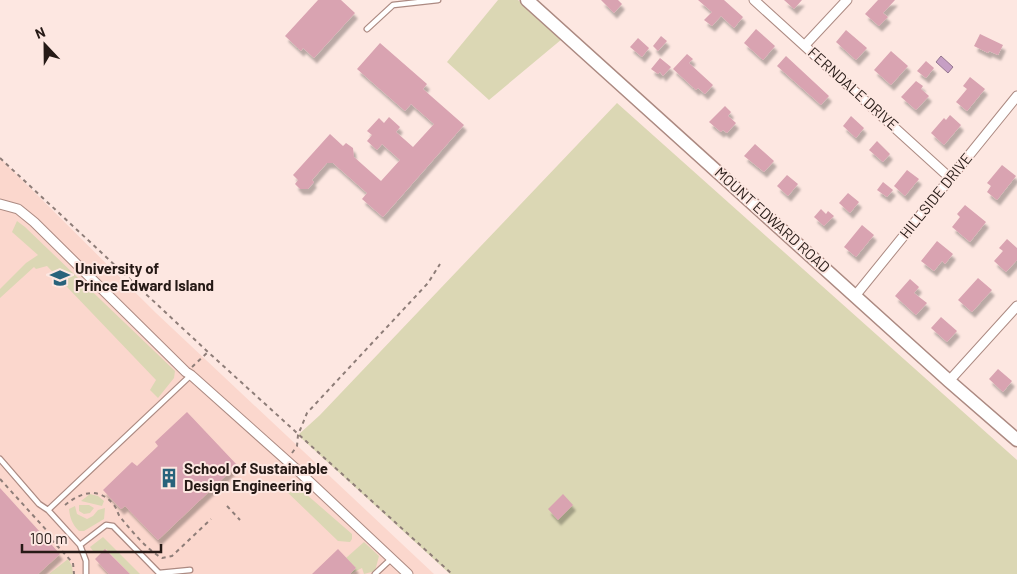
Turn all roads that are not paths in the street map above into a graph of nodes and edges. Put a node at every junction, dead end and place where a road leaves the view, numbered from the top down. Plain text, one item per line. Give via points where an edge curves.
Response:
1 (438, 0) edge
2 (527, 0) edge
3 (754, 0) edge
4 (847, 0) edge
5 (367, 28) dead end
6 (805, 45) junction
7 (1017, 96) edge
8 (950, 178) junction
9 (0, 204) edge
10 (855, 296) junction
11 (1017, 306) edge
12 (191, 372) junction
13 (949, 381) junction
14 (1017, 440) edge
15 (0, 459) edge
16 (48, 510) junction
17 (80, 544) junction
18 (391, 558) junction
19 (190, 570) dead end
20 (86, 574) edge
21 (375, 574) edge
22 (408, 574) edge

1 - 5 lane via 393,5
2 - 10 street, MOUNT EDWARD ROAD
3 - 6 street, FERNDALE DRIVE
4 - 6 street
6 - 8 street, FERNDALE DRIVE
7 - 8 street, HILLSIDE DRIVE
8 - 10 street, HILLSIDE DRIVE
9 - 12 street via 18,209 34,222 186,372
10 - 13 street, MOUNT EDWARD ROAD
11 - 13 street
12 - 16 lane
12 - 18 street
13 - 14 street, MOUNT EDWARD ROAD
15 - 16 lane
16 - 17 lane
17 - 19 lane via 106,525 113,526 159,573
17 - 20 lane via 86,561
18 - 21 lane
18 - 22 street

